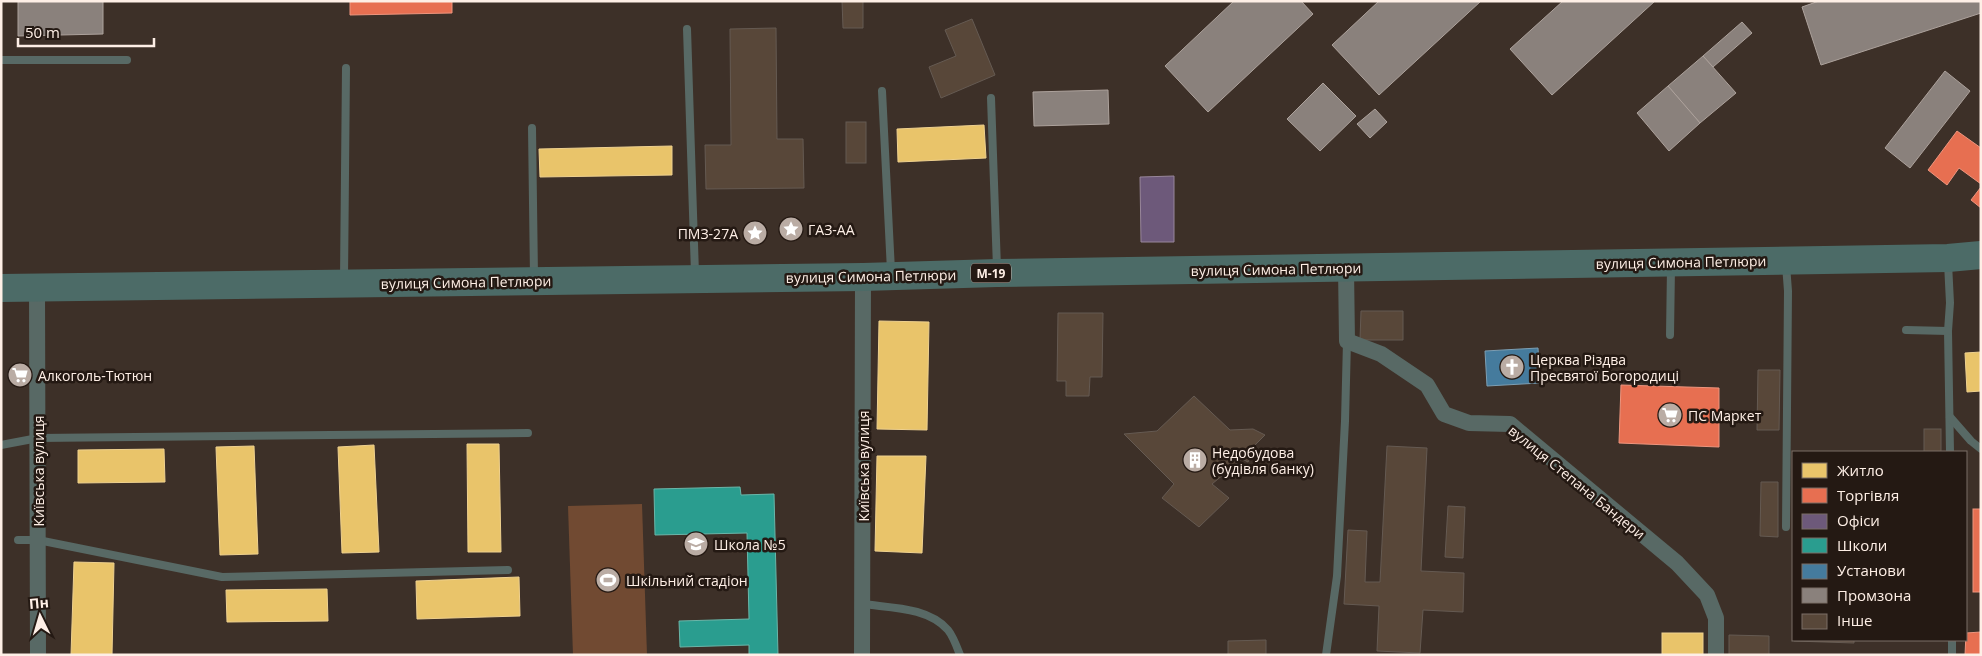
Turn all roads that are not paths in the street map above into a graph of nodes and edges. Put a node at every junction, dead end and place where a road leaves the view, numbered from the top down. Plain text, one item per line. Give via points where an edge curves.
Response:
1 (687, 29) dead end
2 (1, 60) edge
3 (127, 60) dead end
4 (346, 68) dead end
5 (882, 91) dead end
6 (991, 98) dead end
7 (532, 128) dead end
8 (1981, 255) edge
9 (1948, 258) junction
10 (1786, 260) junction
11 (1671, 262) junction
12 (1346, 268) junction
13 (997, 273) junction
14 (891, 275) junction
15 (863, 277) junction
16 (695, 279) junction
17 (534, 281) junction
18 (344, 284) junction
19 (38, 287) junction
20 (1, 288) edge
21 (1906, 330) dead end
22 (1948, 330) junction
23 (1670, 335) dead end
24 (1347, 341) junction
25 (1950, 417) junction
26 (528, 433) dead end
27 (38, 438) junction
28 (1, 445) edge
29 (1981, 449) edge
30 (1950, 451) edge
31 (1786, 527) dead end
32 (18, 540) dead end
33 (38, 540) junction
34 (508, 570) dead end
35 (863, 604) junction
36 (1952, 641) edge
37 (38, 655) edge
38 (862, 655) edge
39 (960, 655) edge
40 (1326, 655) edge
41 (1716, 655) edge
42 (1952, 655) edge

1 - 16 lane
2 - 3 lane
4 - 18 lane
5 - 14 lane
6 - 13 lane
7 - 17 lane
8 - 9 highway, вулиця Симона Петлюри / М-19
9 - 10 highway, вулиця Симона Петлюри / М-19
9 - 22 lane
10 - 11 highway, вулиця Симона Петлюри / М-19
10 - 31 lane
11 - 12 highway, вулиця Симона Петлюри / М-19
11 - 23 lane
12 - 13 highway, вулиця Симона Петлюри / М-19
12 - 24 street
13 - 14 highway, вулиця Симона Петлюри / М-19
14 - 15 highway, вулиця Симона Петлюри / М-19
15 - 16 highway, вулиця Симона Петлюри / М-19
15 - 35 street, Київська вулиця
16 - 17 highway, вулиця Симона Петлюри / М-19
17 - 18 highway, вулиця Симона Петлюри / М-19
18 - 19 highway, вулиця Симона Петлюри / М-19
19 - 20 highway, вулиця Симона Петлюри / М-19
19 - 27 street, Київська вулиця
21 - 22 lane
22 - 25 lane
24 - 40 lane via 1338,576
24 - 41 street, вулиця Степана Бандери via 1381,354 1427,385 1444,414 1469,423 1510,424 1676,564 1707,596 1716,618
25 - 29 lane
25 - 30 lane
26 - 27 lane
27 - 28 lane
27 - 33 street, Київська вулиця
32 - 33 lane
33 - 34 lane via 222,578
33 - 37 street, Київська вулиця
35 - 38 street, Київська вулиця
35 - 39 lane via 934,617 949,631
36 - 42 lane

